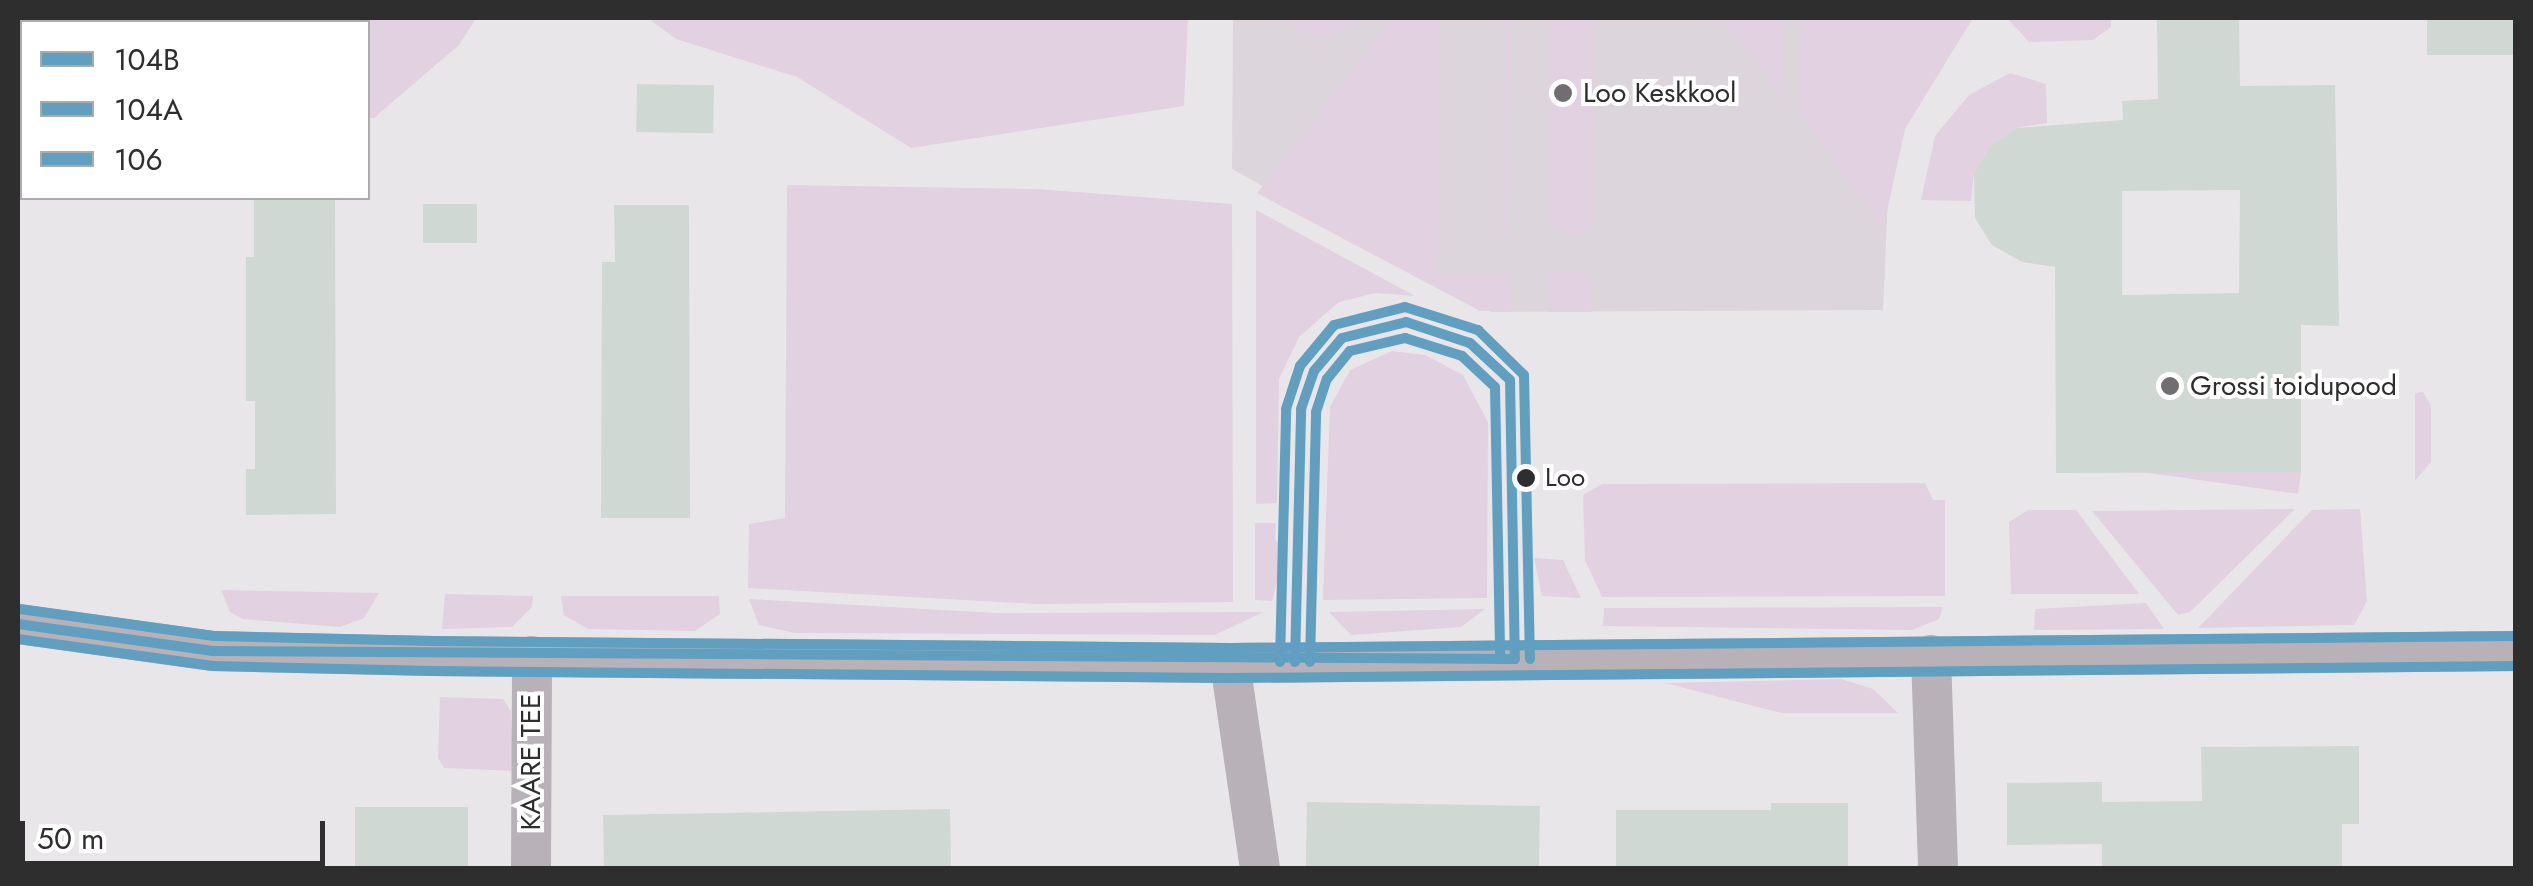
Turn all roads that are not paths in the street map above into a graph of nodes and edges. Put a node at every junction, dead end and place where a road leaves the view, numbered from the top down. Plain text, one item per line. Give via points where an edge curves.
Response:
1 (18, 624) edge
2 (2516, 651) edge
3 (1931, 655) junction
4 (532, 656) junction
5 (1230, 662) junction
6 (531, 868) edge
7 (1260, 868) edge
8 (1938, 868) edge

1 - 4 street via 214,651
2 - 3 street
3 - 5 street
3 - 8 street
4 - 5 street
4 - 6 street, KAARE TEE
5 - 7 street

